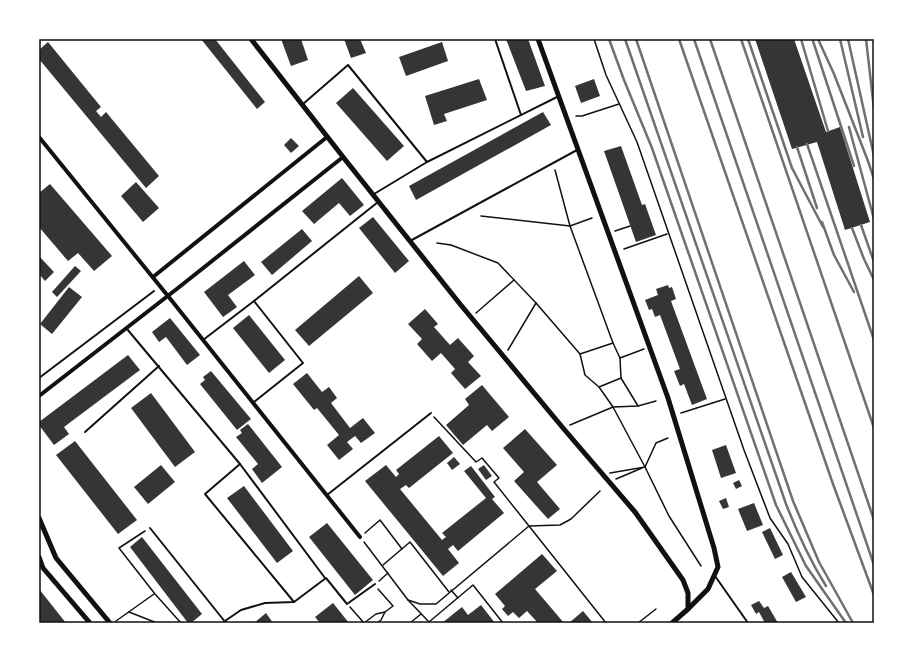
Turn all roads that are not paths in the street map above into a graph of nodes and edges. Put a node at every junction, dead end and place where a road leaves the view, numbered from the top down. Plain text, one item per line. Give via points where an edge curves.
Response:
1 (251, 39) edge
2 (495, 39) edge
3 (538, 39) edge
4 (559, 97) junction
5 (302, 105) junction
6 (522, 115) junction
7 (39, 137) edge
8 (327, 137) junction
9 (577, 150) junction
10 (343, 157) junction
11 (427, 162) junction
12 (373, 195) junction
13 (379, 202) junction
14 (410, 240) junction
15 (153, 277) junction
16 (154, 290) dead end
17 (168, 296) junction
18 (254, 302) junction
19 (127, 328) junction
20 (203, 340) junction
21 (159, 366) junction
22 (39, 378) edge
23 (39, 396) edge
24 (253, 403) junction
25 (431, 414) road end
26 (85, 432) dead end
27 (240, 464) junction
28 (327, 495) junction
29 (39, 518) edge
30 (150, 528) road end
31 (360, 538) road end
32 (39, 557) edge
33 (714, 575) junction
34 (326, 578) junction
35 (375, 584) road end
36 (294, 602) junction
37 (688, 609) junction
38 (224, 622) edge
39 (90, 623) edge
40 (110, 623) edge
41 (672, 623) edge
42 (748, 623) edge

1 - 5 street
2 - 6 lane
3 - 4 street
4 - 6 lane
4 - 9 street
5 - 8 street
5 - 11 lane via 348,65
6 - 11 lane
7 - 15 street
8 - 10 street
8 - 15 street
9 - 14 lane
9 - 33 street via 668,398 714,548 718,567
10 - 12 street
10 - 17 street
11 - 12 lane
12 - 13 street
13 - 14 street
13 - 18 lane
14 - 37 street via 504,357 635,512 682,580 688,593
15 - 17 street
16 - 22 lane
17 - 19 street
17 - 20 street
18 - 20 lane
18 - 24 lane via 303,364
19 - 21 lane
19 - 23 street
20 - 24 street
21 - 26 lane
21 - 27 lane
24 - 28 street
25 - 28 lane
27 - 34 lane
27 - 36 lane via 205,494
28 - 31 street
29 - 40 street via 56,558
30 - 38 lane
32 - 39 street via 43,568
33 - 37 street via 708,589
33 - 42 lane
34 - 35 lane via 347,604
34 - 36 lane
36 - 38 lane via 264,603 241,610
37 - 41 street

